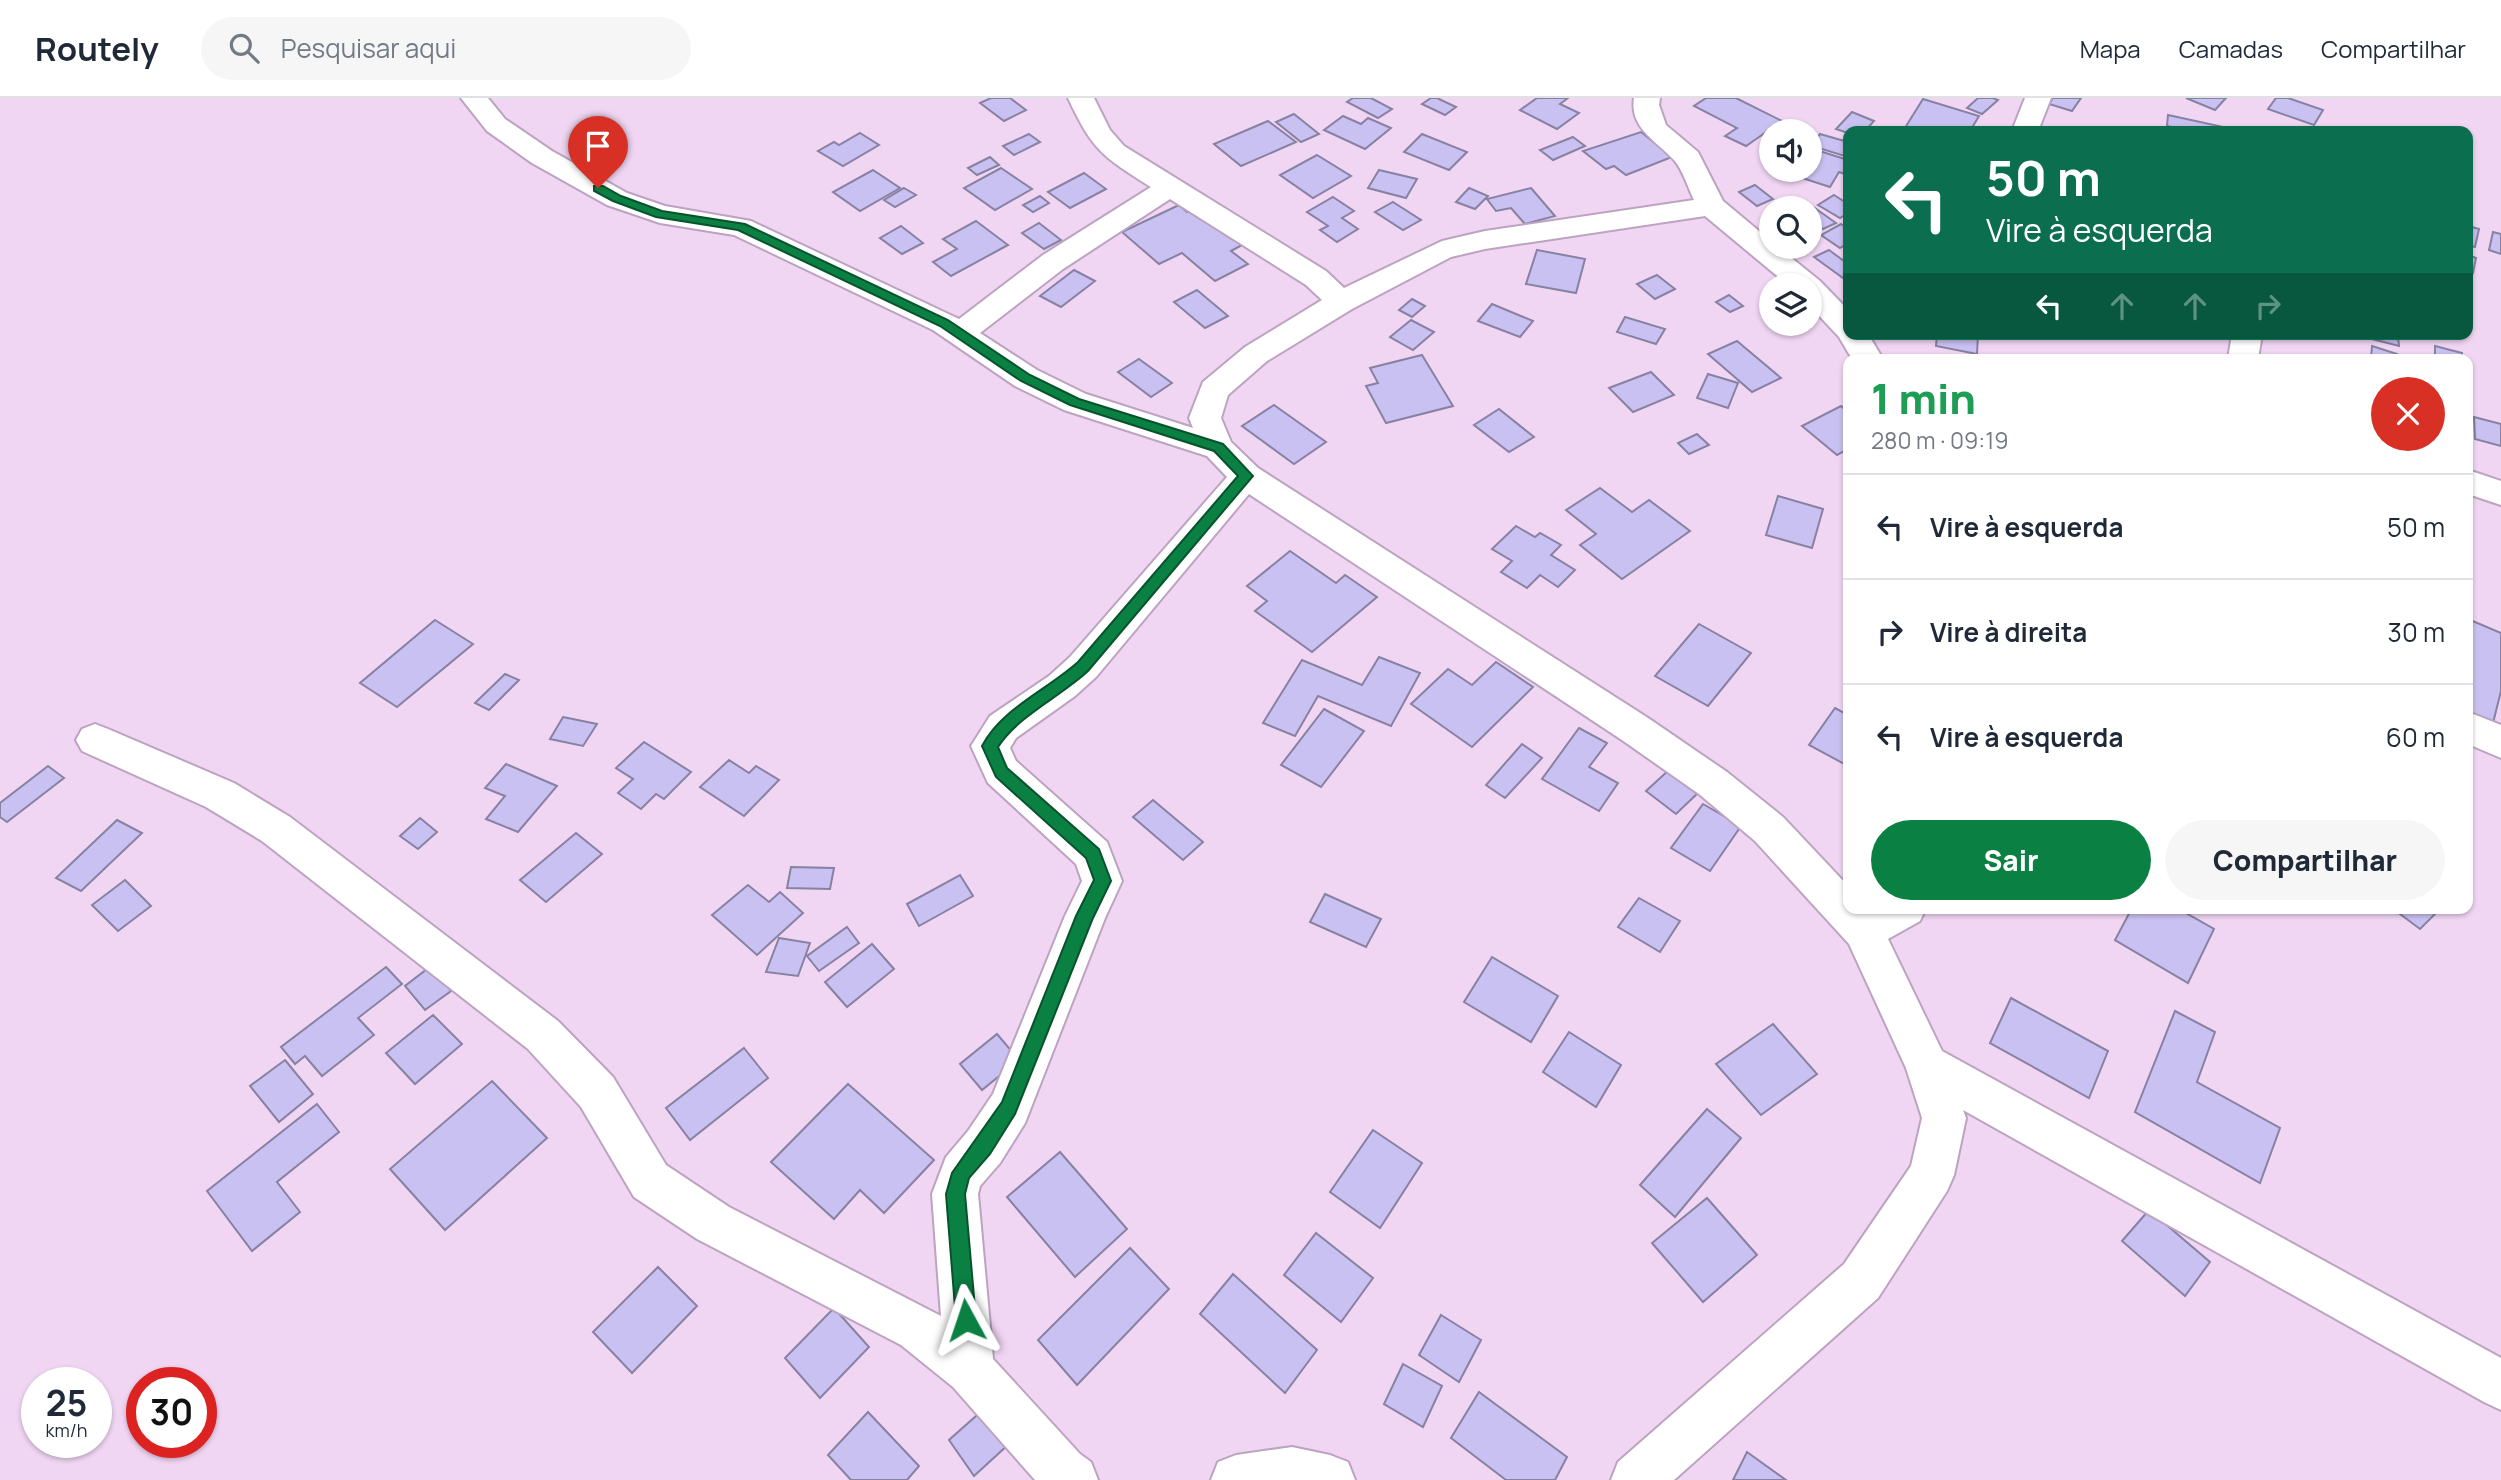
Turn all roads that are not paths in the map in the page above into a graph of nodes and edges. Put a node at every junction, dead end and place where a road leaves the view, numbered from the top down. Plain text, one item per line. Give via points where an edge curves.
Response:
1 (474, 98) edge
2 (1081, 98) edge
3 (1647, 98) edge
4 (2038, 98) edge
5 (2028, 126) edge
6 (1170, 187) junction
7 (1711, 206) junction
8 (1792, 273) edge
9 (1843, 286) edge
10 (1822, 288) edge
11 (1822, 301) edge
12 (1341, 302) junction
13 (1843, 324) edge
14 (959, 334) junction
15 (1218, 448) junction
16 (1246, 476) junction
17 (2473, 484) edge
18 (2501, 493) edge
19 (2473, 729) edge
20 (95, 740) dead end
21 (2501, 742) edge
22 (1843, 908) edge
23 (1848, 914) edge
24 (1895, 914) edge
25 (1864, 931) junction
26 (1927, 1066) junction
27 (970, 1370) junction
28 (2501, 1385) edge
29 (1073, 1480) edge
30 (1236, 1480) edge
31 (1330, 1480) edge
32 (1636, 1480) edge

1 - 14 street via 496,125 617,199 660,214 741,227
2 - 6 street via 1098,133 1114,152
3 - 7 street via 1654,128 1688,158
4 - 5 street
6 - 12 street via 1316,278
6 - 14 street via 1053,262
7 - 8 street
7 - 12 street via 1442,250
9 - 10 street
11 - 13 street
12 - 15 street via 1256,354 1214,390 1205,418
14 - 15 street via 1026,378 1075,402
15 - 16 street
16 - 22 street via 1713,783 1769,829
16 - 27 street via 1083,667 1003,727 990,746 1002,772 1093,854 1102,881 1009,1108 962,1173 955,1194
17 - 18 street
19 - 21 street
20 - 27 street via 220,795 276,829 543,1035 597,1092 650,1181 713,1223 918,1328
23 - 25 street
24 - 25 street
25 - 26 street
26 - 28 street
26 - 32 street via 1944,1118 1931,1175 1861,1281
27 - 29 street
30 - 31 street via 1292,1472

